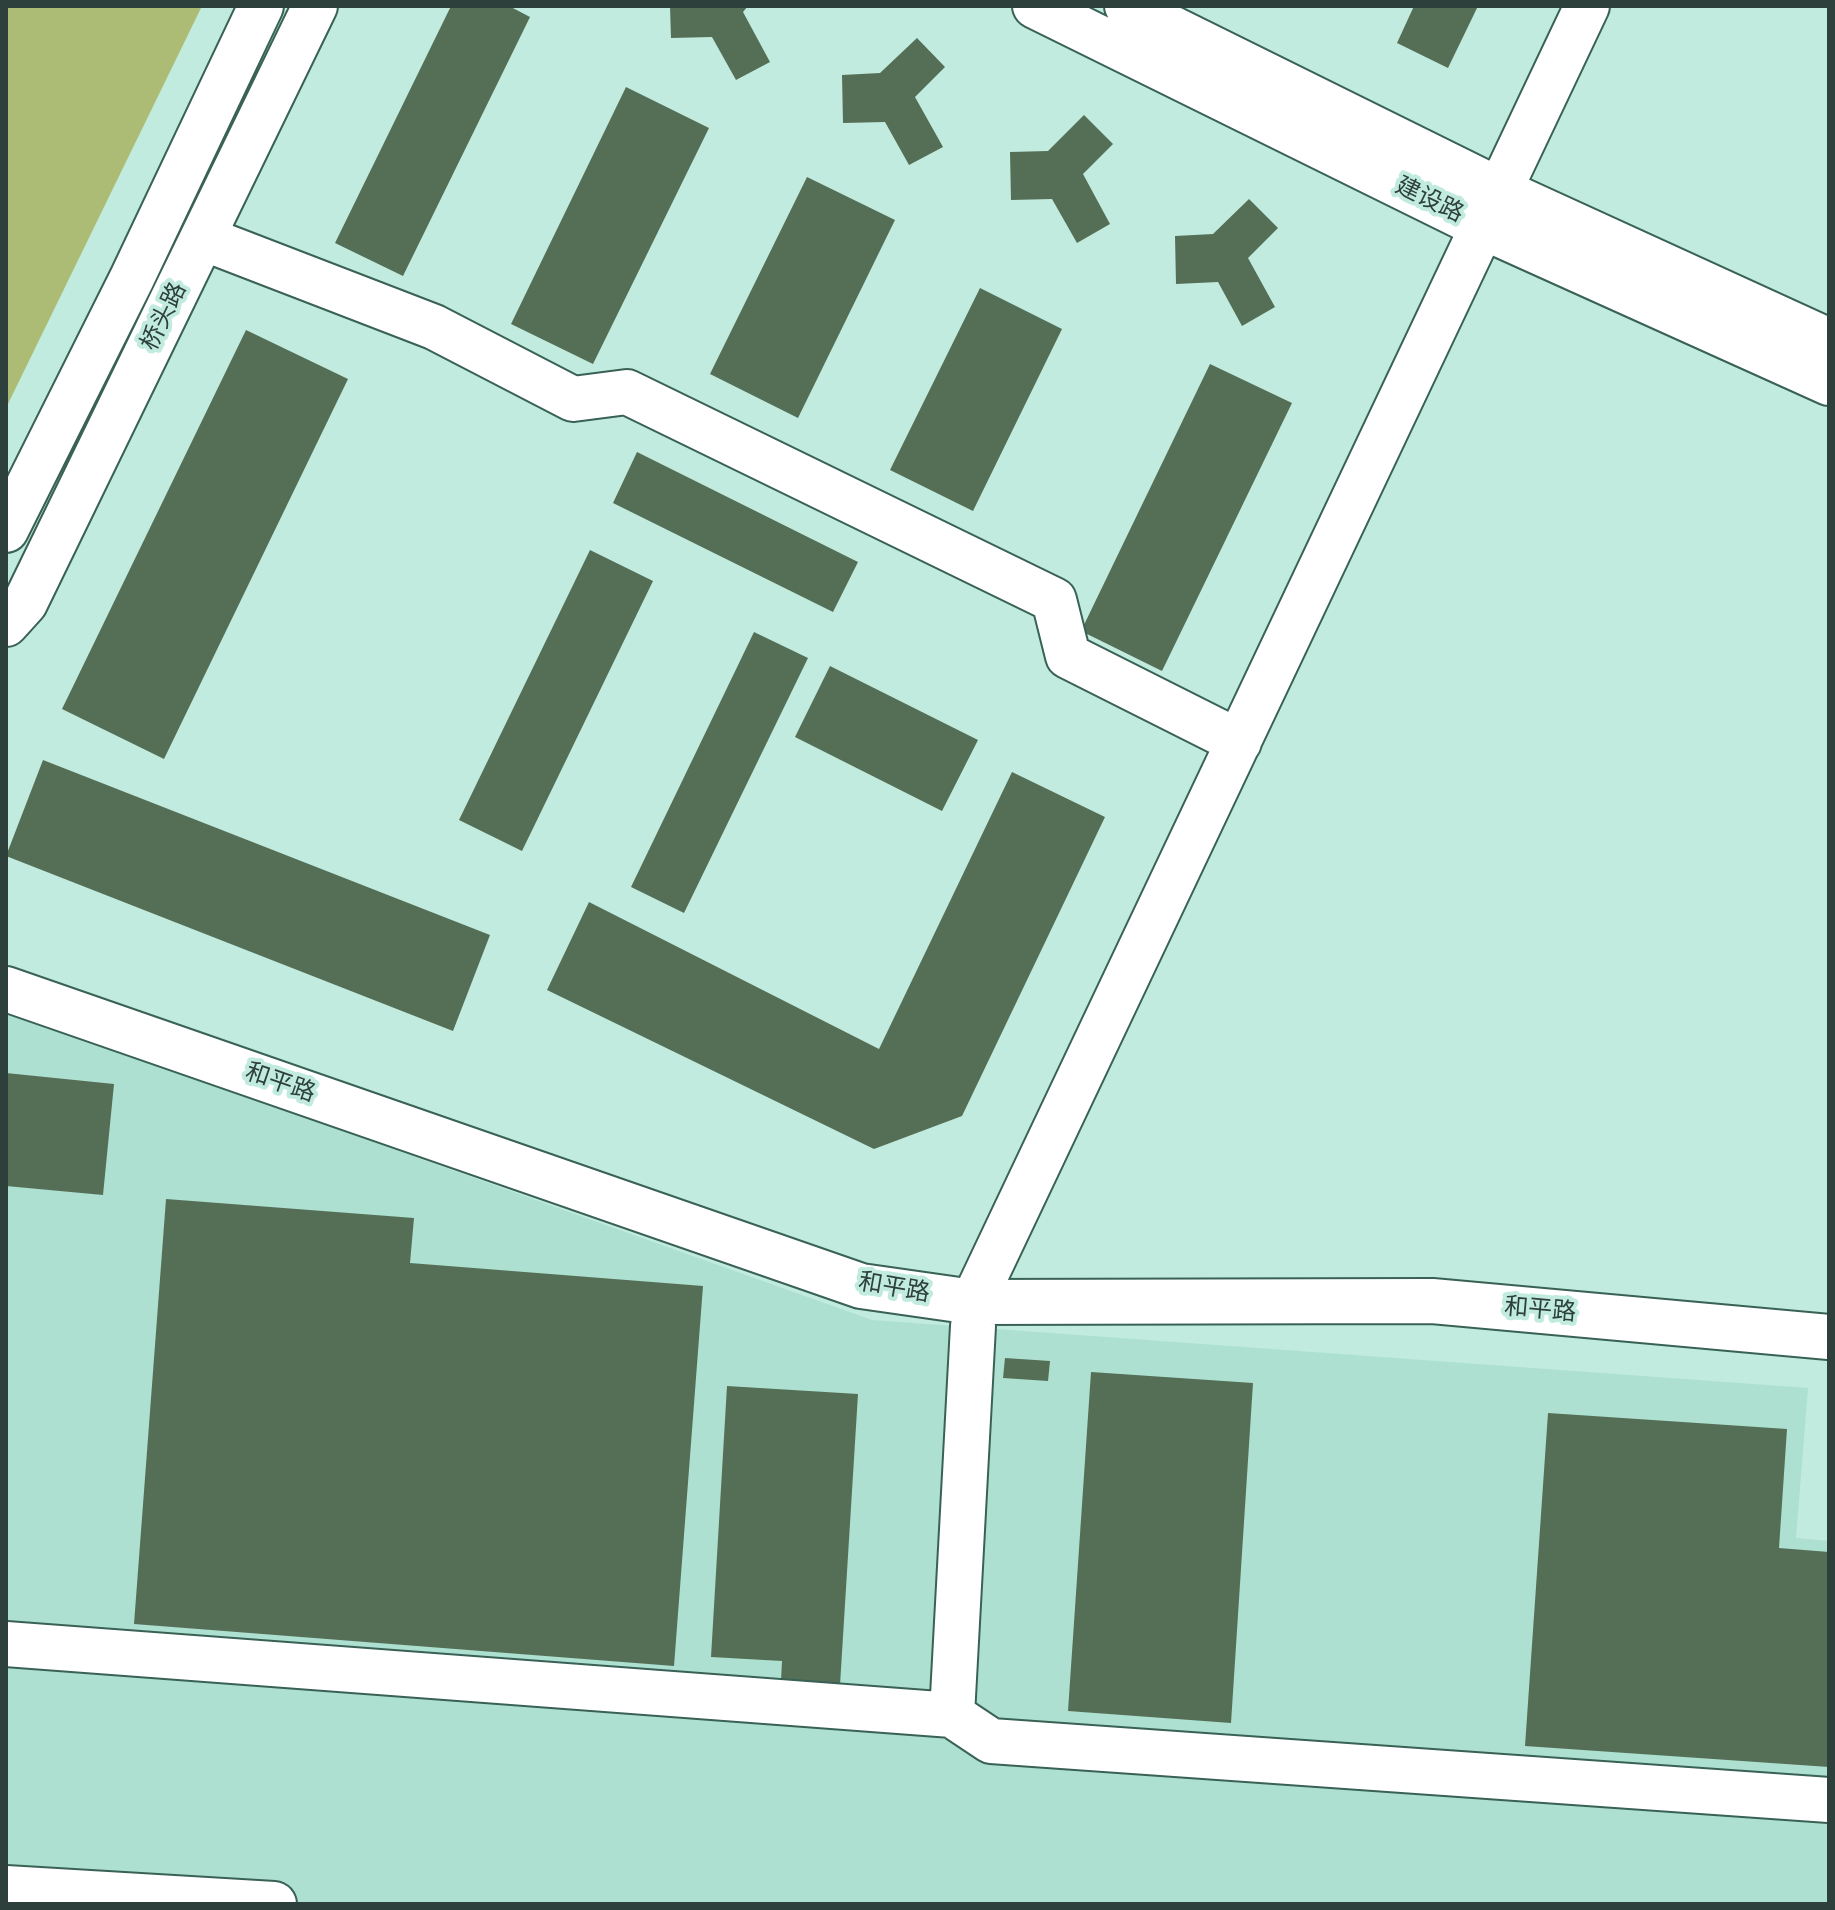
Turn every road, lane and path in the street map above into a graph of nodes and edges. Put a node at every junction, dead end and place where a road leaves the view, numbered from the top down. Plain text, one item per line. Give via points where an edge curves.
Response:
1 (261, 6) edge
2 (315, 6) edge
3 (1035, 6) edge
4 (1127, 6) edge
5 (1587, 6) edge
6 (1492, 209) junction
7 (203, 238) junction
8 (1829, 341) edge
9 (1829, 383) edge
10 (6, 530) edge
11 (6, 624) edge
12 (1239, 742) junction
13 (6, 989) edge
14 (973, 1314) junction
15 (1829, 1337) edge
16 (6, 1644) edge
17 (952, 1715) junction
18 (1829, 1800) edge
19 (6, 1888) edge
20 (274, 1904) edge

1 - 10 street, 桥头路
2 - 7 street, 桥头路
3 - 6 street, 建设路
4 - 6 street, 建设路
5 - 6 street
6 - 8 street, 建设路
6 - 9 street, 建设路
6 - 12 street
7 - 11 street, 桥头路 via 25,603
7 - 12 street via 434,327 573,399 627,392 1054,600 1068,656
12 - 14 street
13 - 14 street, 和平路 via 861,1286
14 - 15 street, 和平路 via 1432,1301
14 - 17 street
16 - 17 street
17 - 18 street via 991,1741
19 - 20 street

